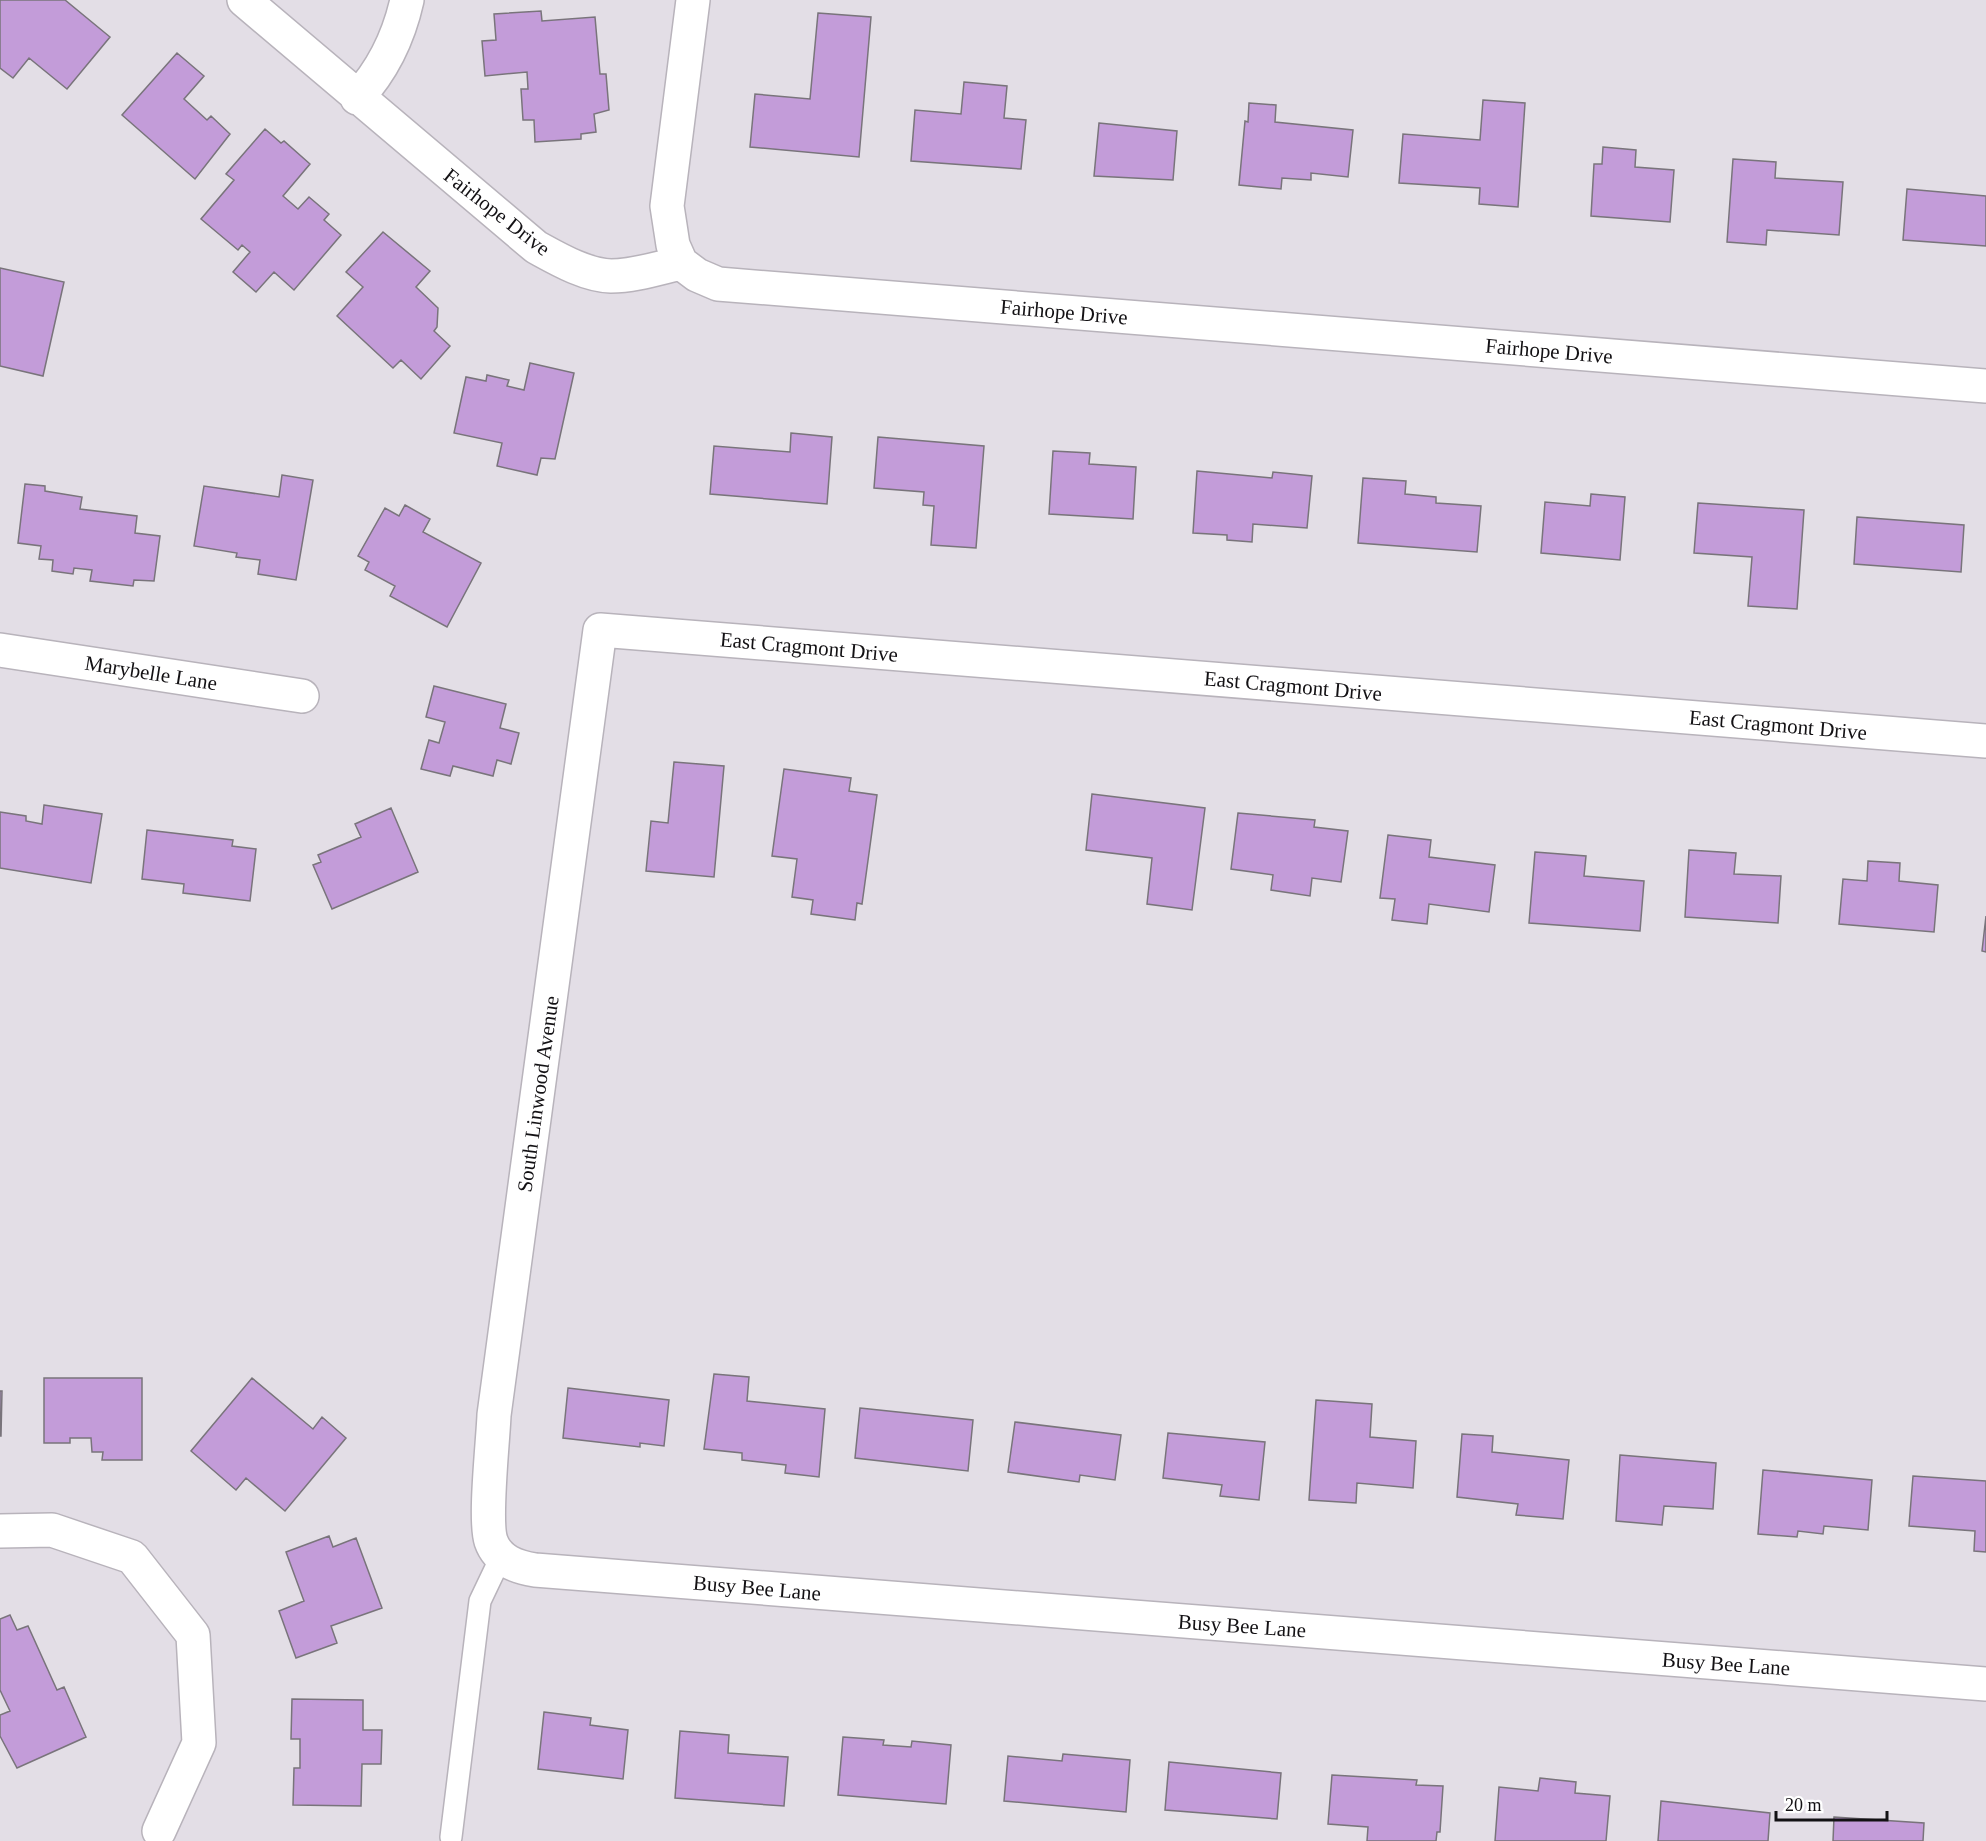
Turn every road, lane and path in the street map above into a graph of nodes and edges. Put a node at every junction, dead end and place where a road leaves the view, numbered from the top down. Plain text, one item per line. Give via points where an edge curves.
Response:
1 (244, 0) edge
2 (407, 0) edge
3 (693, 0) edge
4 (357, 98) junction
5 (681, 264) junction
6 (1986, 387) edge
7 (600, 630) joint
8 (0, 650) edge
9 (302, 696) dead end
10 (1986, 741) edge
11 (0, 1531) edge
12 (501, 1557) junction
13 (1986, 1684) edge
14 (159, 1831) dead end
15 (451, 1837) dead end

1 - 4 street, Fairhope Drive
2 - 4 street via 390,50
3 - 5 street via 667,206 673,244
4 - 5 street, Fairhope Drive via 536,247 560,260 609,276
5 - 6 street, Fairhope Drive via 718,284
7 - 10 street, East Cragmont Drive
7 - 12 street, South Linwood Avenue via 494,1415 489,1521 491,1541
8 - 9 street, Marybelle Lane
11 - 14 street via 52,1530 132,1557 193,1635 199,1743
12 - 13 street, Busy Bee Lane via 516,1567 547,1571
12 - 15 lane via 480,1601

